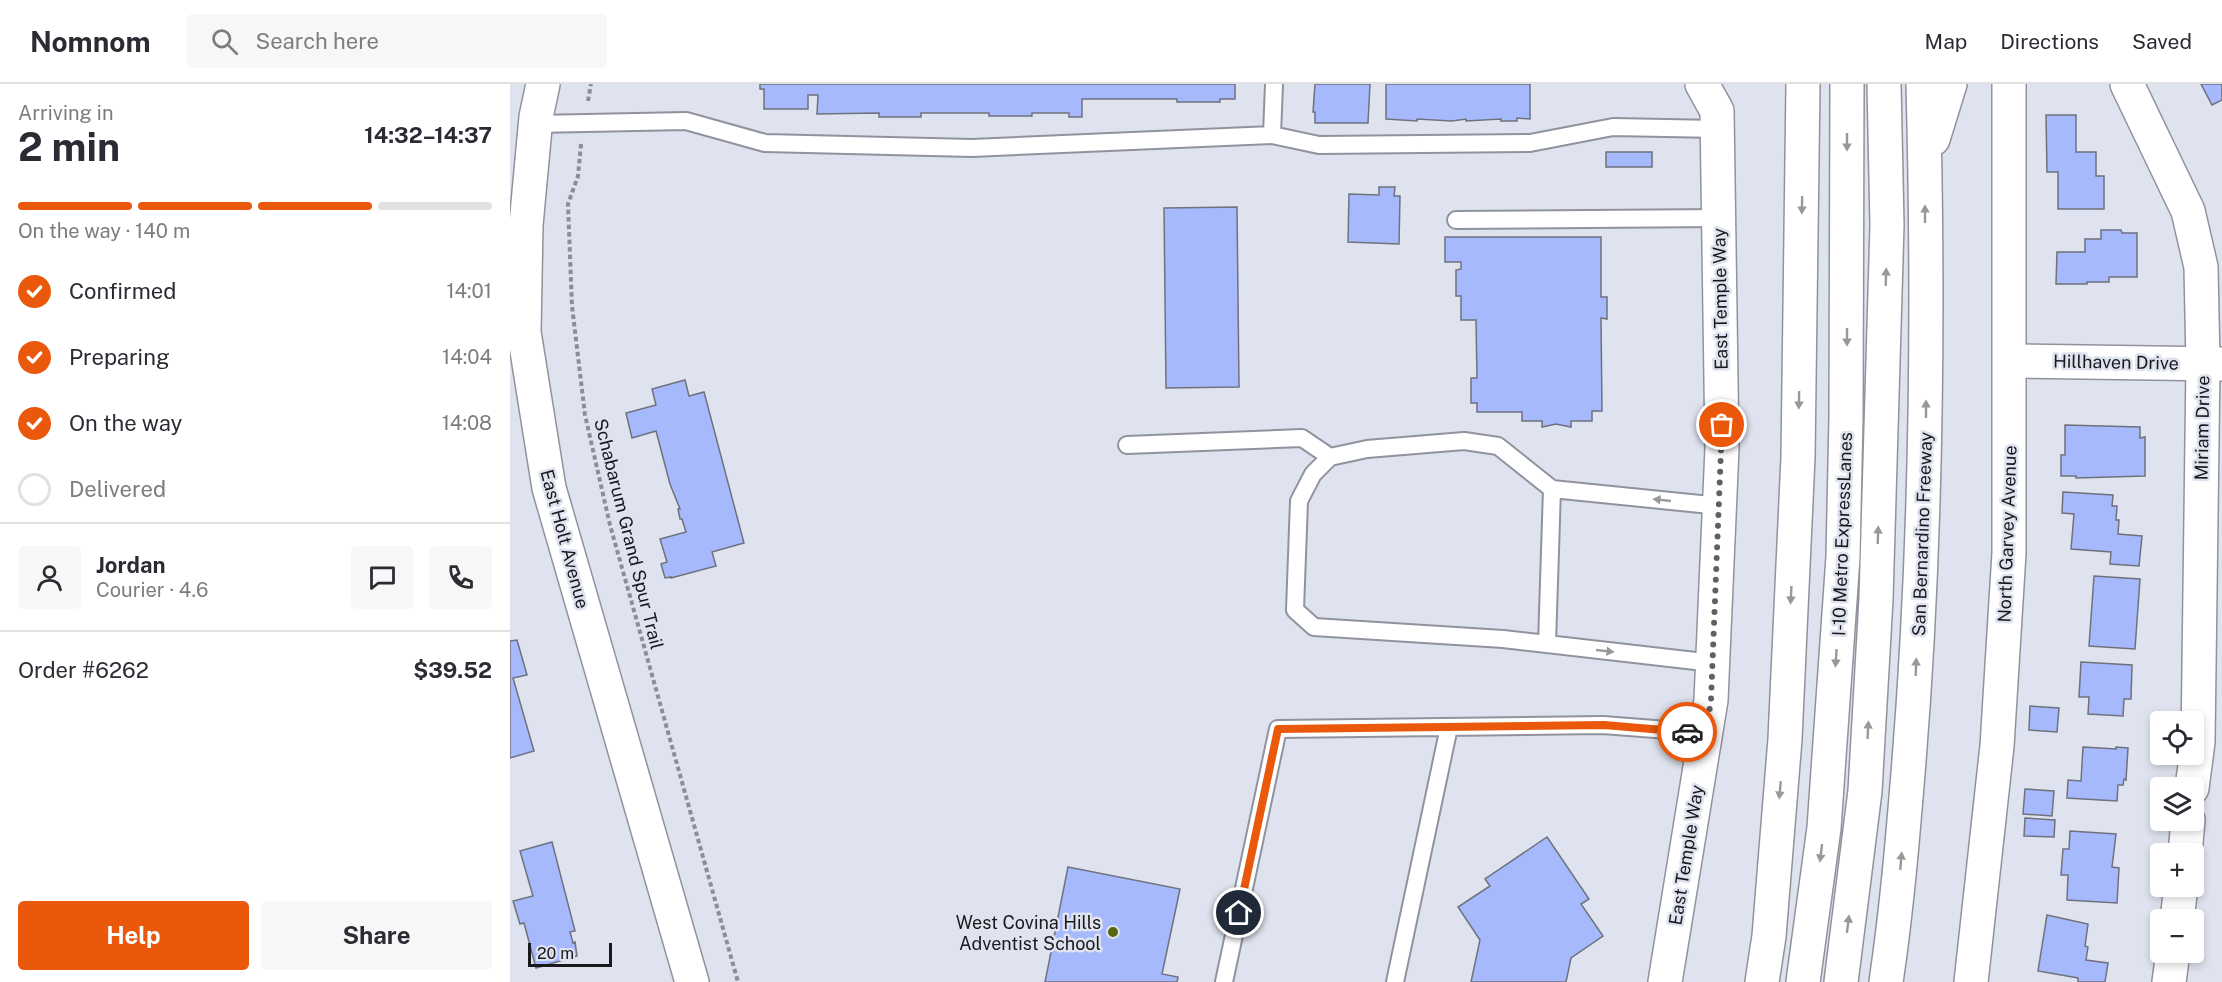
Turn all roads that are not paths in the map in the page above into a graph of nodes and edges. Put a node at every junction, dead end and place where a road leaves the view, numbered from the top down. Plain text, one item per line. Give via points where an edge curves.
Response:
1 (543, 84) edge
2 (1274, 84) edge
3 (1702, 84) edge
4 (1803, 84) edge
5 (1846, 84) edge
6 (1884, 84) edge
7 (1923, 84) edge
8 (1950, 84) edge
9 (2009, 84) edge
10 (2127, 84) edge
11 (536, 124) junction
12 (1718, 129) junction
13 (1272, 135) junction
14 (1925, 164) junction
15 (1719, 218) junction
16 (1456, 220) dead end
17 (2010, 361) junction
18 (2212, 364) edge
19 (1127, 445) dead end
20 (1330, 457) junction
21 (1552, 489) junction
22 (1720, 506) junction
23 (1547, 644) junction
24 (1713, 663) junction
25 (1458, 727) junction
26 (1706, 733) junction
27 (2193, 777) edge
28 (1769, 936) junction
29 (2172, 963) edge
30 (692, 982) edge
31 (1224, 982) edge
32 (1395, 982) edge
33 (1665, 982) edge
34 (1756, 982) edge
35 (1762, 982) edge
36 (1803, 982) edge
37 (1841, 982) edge
38 (1886, 982) edge
39 (1971, 982) edge
40 (2169, 982) edge

1 - 11 main road, East Holt Avenue
2 - 13 lane
3 - 12 main road, East Temple Way via 1717,111
4 -> 28 main road via 1798,457 1785,739
5 -> 36 main road, I-10 Metro ExpressLanes via 1843,557 1824,828
37 -> 6 main road, I-10 Metro ExpressLanes via 1865,791 1876,599 1887,225
7 - 14 main road, San Bernardino Freeway
8 - 14 main road
9 - 17 main road, North Garvey Avenue
10 - 18 main road, Miriam Drive via 2188,211 2201,267
11 - 13 lane via 686,121 765,143 960,147
11 - 30 main road, East Holt Avenue via 526,225 524,332 549,489
12 - 13 lane via 1613,127 1530,143 1319,145
12 - 15 main road, East Temple Way
38 -> 14 main road, San Bernardino Freeway via 1896,918 1916,680 1926,423
15 - 16 lane
15 - 22 main road, East Temple Way
17 - 18 main road, Hillhaven Drive
17 - 39 main road, North Garvey Avenue via 2009,553 1997,746
18 - 27 main road, Miriam Drive
19 - 20 lane via 1302,438
20 - 21 lane via 1367,449 1475,442 1498,446
20 - 23 lane via 1313,474 1299,501 1295,610 1314,627
22 -> 21 lane
21 - 23 lane
22 - 24 main road, East Temple Way
23 -> 24 lane
24 - 26 main road, East Temple Way
25 - 26 lane via 1604,725
25 - 31 lane via 1278,729
25 - 32 lane
26 - 33 main road, East Temple Way
28 - 34 main road
28 - 35 main road
29 - 40 main road

